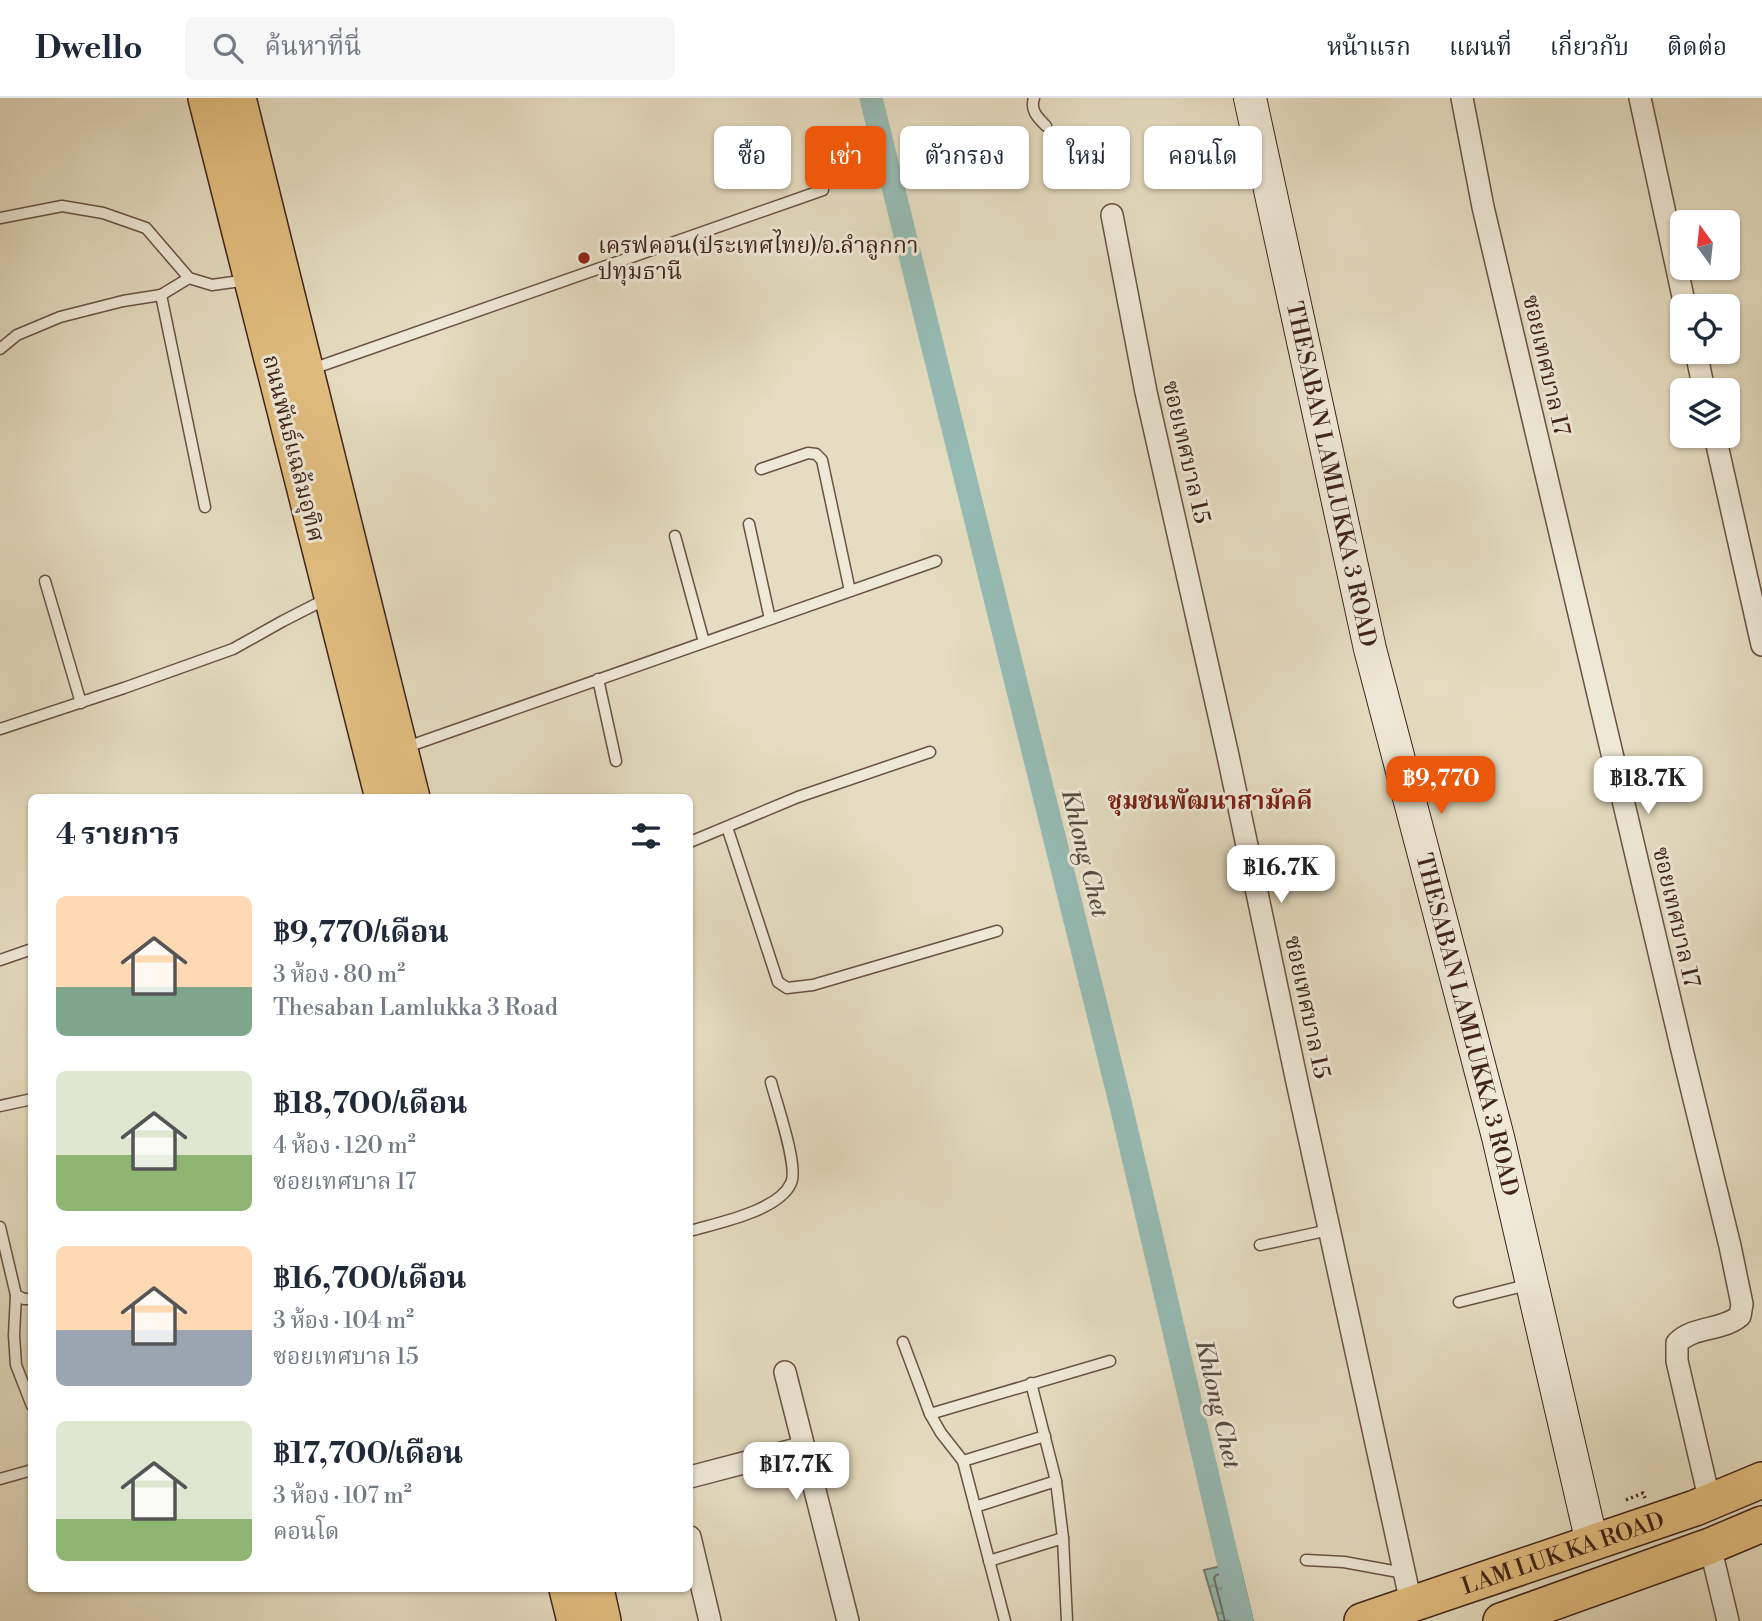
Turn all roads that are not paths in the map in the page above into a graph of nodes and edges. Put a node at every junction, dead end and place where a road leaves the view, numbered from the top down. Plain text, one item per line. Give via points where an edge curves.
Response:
1 (206, 98) edge
2 (238, 98) edge
3 (1034, 98) edge
4 (1250, 98) edge
5 (1462, 98) edge
6 (1640, 98) edge
7 (1046, 126) dead end
8 (823, 190) dead end
9 (1112, 215) dead end
10 (0, 218) edge
11 (189, 278) junction
12 (251, 280) junction
13 (1682, 294) edge
14 (162, 295) junction
15 (0, 349) edge
16 (306, 371) junction
17 (1718, 448) edge
18 (761, 469) dead end
19 (205, 507) dead end
20 (749, 524) dead end
21 (675, 536) dead end
22 (936, 561) dead end
23 (44, 582) dead end
24 (850, 591) junction
25 (332, 596) junction
26 (770, 619) junction
27 (704, 642) junction
28 (1762, 645) edge
29 (598, 679) junction
30 (80, 702) junction
31 (0, 729) edge
32 (400, 749) junction
33 (930, 752) dead end
34 (616, 761) dead end
35 (382, 794) edge
36 (411, 794) edge
37 (727, 827) junction
38 (693, 841) edge
39 (997, 931) dead end
40 (28, 951) edge
41 (0, 960) edge
42 (771, 1082) dead end
43 (28, 1099) edge
44 (0, 1106) edge
45 (0, 1227) edge
46 (693, 1230) edge
47 (1329, 1230) junction
48 (1260, 1245) dead end
49 (1532, 1284) junction
50 (16, 1295) junction
51 (28, 1299) edge
52 (1459, 1302) dead end
53 (903, 1342) dead end
54 (1110, 1361) dead end
55 (785, 1372) dead end
56 (1031, 1383) junction
57 (28, 1396) edge
58 (930, 1414) junction
59 (1045, 1436) junction
60 (804, 1447) junction
61 (963, 1461) junction
62 (28, 1471) edge
63 (693, 1476) edge
64 (0, 1479) edge
65 (1762, 1480) edge
66 (1056, 1481) junction
67 (1710, 1502) junction
68 (975, 1507) junction
69 (1762, 1524) edge
70 (1063, 1538) junction
71 (1592, 1544) junction
72 (1710, 1546) junction
73 (693, 1549) edge
74 (1306, 1560) dead end
75 (989, 1561) junction
76 (1407, 1588) junction
77 (568, 1592) edge
78 (597, 1592) edge
79 (1509, 1620) edge
80 (575, 1621) edge
81 (603, 1621) edge
82 (710, 1621) edge
83 (848, 1621) edge
84 (1004, 1621) edge
85 (1067, 1621) edge
86 (1362, 1621) edge
87 (1728, 1621) edge

1 - 12 main road, ถนนพันธ์แฉล้มอุทิศ
2 - 16 main road, ถนนพันธ์แฉล้มอุทิศ
3 - 7 lane via 1034,112
4 - 49 street, THESABAN LAMLUKKA 3 ROAD via 1370,649
5 - 67 street, ซอยเทศบาล 17 via 1483,207 1742,1304 1741,1316 1733,1322 1684,1336 1677,1343 1677,1361
6 - 13 street
8 - 16 lane
9 - 47 street, ซอยเทศบาล 15 via 1146,392
10 - 11 lane via 62,206 103,214 146,228
11 - 12 lane via 212,285
11 - 14 lane
12 - 25 main road, ถนนพันธ์แฉล้มอุทิศ
14 - 15 lane via 60,317 17,335
14 - 19 lane
16 - 32 main road, ถนนพันธ์แฉล้มอุทิศ
17 - 28 street
18 - 24 lane via 808,453 822,460
20 - 26 lane
21 - 27 lane
22 - 24 lane
23 - 30 lane
24 - 26 lane
25 - 30 lane via 233,649
25 - 35 main road, ถนนพันธ์แฉล้มอุทิศ
26 - 27 lane
27 - 29 lane
29 - 32 lane
29 - 34 lane
30 - 31 lane
32 - 36 main road, ถนนพันธ์แฉล้มอุทิศ
33 - 37 lane via 798,797
37 - 38 lane
37 - 39 lane via 778,982 787,988 813,985
40 - 41 lane
42 - 46 lane via 792,1159 793,1182 763,1209
43 - 44 lane
45 - 50 lane
47 - 48 lane
47 - 76 street, ซอยเทศบาล 15
49 - 52 lane
49 - 71 street, THESABAN LAMLUKKA 3 ROAD
50 - 51 lane
50 - 57 lane via 15,1354
53 - 58 lane
54 - 56 lane
55 - 60 street
56 - 58 lane
56 - 59 lane
58 - 61 lane
59 - 61 lane
59 - 66 lane
60 - 63 street
60 - 83 street
61 - 68 lane
62 - 64 lane
65 - 67 main road, LAM LUK KA ROAD
66 - 68 lane
66 - 70 lane
67 - 71 main road, LAM LUK KA ROAD
68 - 75 lane
69 - 72 main road, LAM LUK KA ROAD
70 - 75 lane
70 - 85 lane
71 - 76 main road, LAM LUK KA ROAD
72 - 79 main road, LAM LUK KA ROAD
72 - 87 street
73 - 82 street
74 - 76 lane via 1344,1562
75 - 84 lane
76 - 86 main road, LAM LUK KA ROAD
77 - 80 main road
78 - 81 main road

